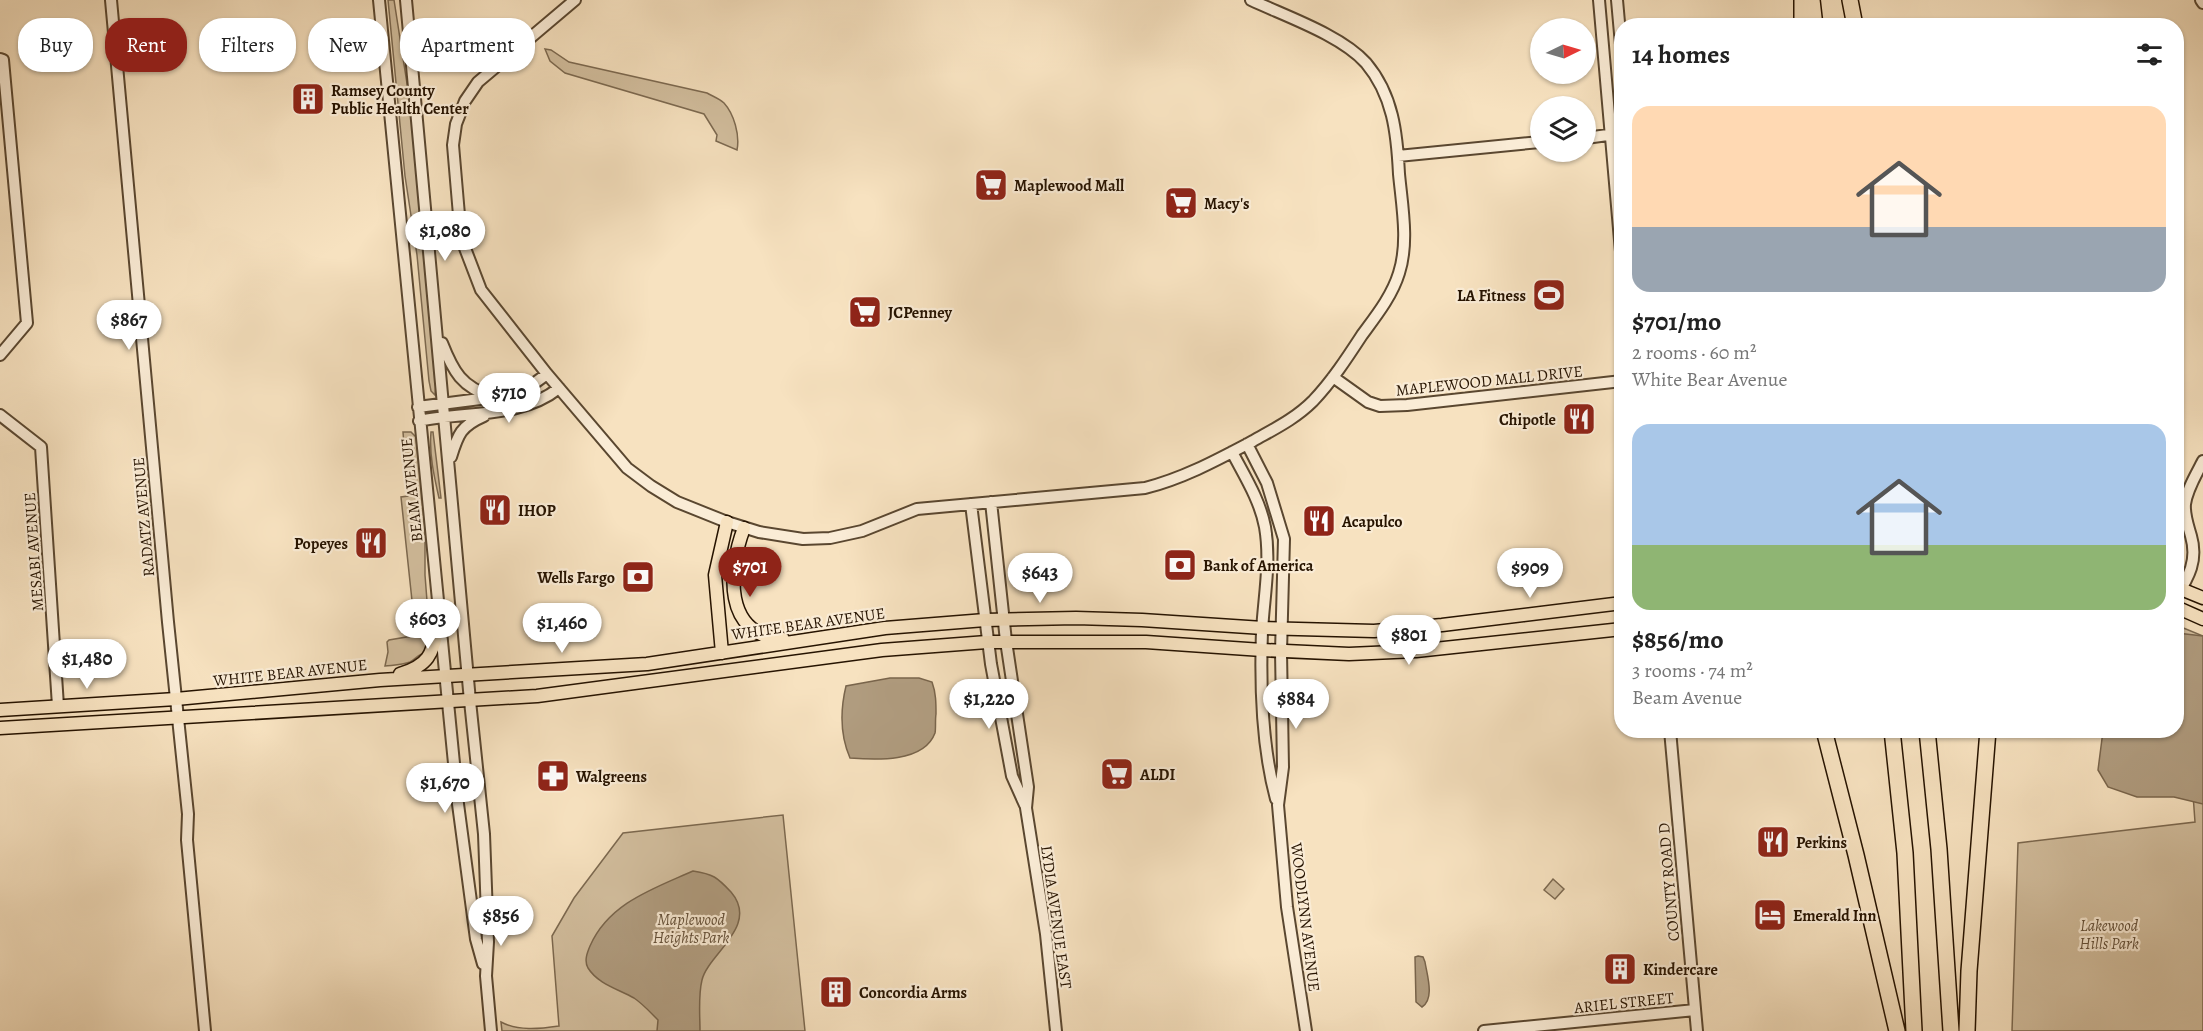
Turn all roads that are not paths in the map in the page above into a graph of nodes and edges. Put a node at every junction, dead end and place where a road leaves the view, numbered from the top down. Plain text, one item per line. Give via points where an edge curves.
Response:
1 (111, 0) edge
2 (380, 0) edge
3 (406, 0) edge
4 (575, 0) edge
5 (1251, 0) edge
6 (1599, 0) edge
7 (1617, 0) edge
8 (1802, 0) edge
9 (1812, 0) edge
10 (1849, 0) edge
11 (1619, 18) edge
12 (1803, 18) edge
13 (1814, 18) edge
14 (1852, 18) edge
15 (0, 59) edge
16 (1614, 119) edge
17 (1614, 135) edge
18 (1596, 137) edge
19 (1530, 143) edge
20 (1398, 156) junction
21 (438, 332) junction
22 (0, 355) edge
23 (547, 374) junction
24 (1333, 376) junction
25 (1614, 382) edge
26 (559, 388) junction
27 (498, 398) junction
28 (443, 404) junction
29 (418, 407) junction
30 (493, 411) junction
31 (0, 415) edge
32 (444, 416) junction
33 (419, 422) junction
34 (1247, 444) junction
35 (1232, 452) junction
36 (2203, 461) edge
37 (449, 463) junction
38 (992, 502) junction
39 (971, 504) junction
40 (727, 522) junction
41 (744, 528) junction
42 (2184, 582) edge
43 (2184, 593) edge
44 (2203, 598) edge
45 (1614, 604) edge
46 (2184, 611) edge
47 (1004, 619) junction
48 (2203, 619) edge
49 (440, 620) junction
50 (985, 620) junction
51 (1263, 628) junction
52 (1282, 629) junction
53 (1614, 630) edge
54 (802, 639) junction
55 (1006, 641) junction
56 (987, 642) junction
57 (1262, 651) junction
58 (1281, 652) junction
59 (722, 653) junction
60 (468, 675) junction
61 (445, 677) junction
62 (380, 680) junction
63 (176, 699) junction
64 (470, 701) junction
65 (447, 703) junction
66 (58, 706) junction
67 (0, 710) edge
68 (178, 717) junction
69 (0, 728) edge
70 (1671, 738) edge
71 (1826, 738) edge
72 (1893, 738) edge
73 (1928, 738) edge
74 (1987, 738) edge
75 (1994, 738) edge
76 (1278, 805) junction
77 (1026, 808) junction
78 (1980, 828) junction
79 (486, 976) junction
80 (1695, 1010) junction
81 (205, 1031) edge
82 (491, 1031) edge
83 (1056, 1031) edge
84 (1306, 1031) edge
85 (1484, 1031) edge
86 (1697, 1031) edge
87 (1897, 1031) edge
88 (1914, 1031) edge
89 (1951, 1031) edge
90 (1968, 1031) edge

1 - 63 street, RADATZ AVENUE
2 - 29 street, BEAM AVENUE
3 - 21 street, BEAM AVENUE
4 - 23 street via 478,82 465,101 453,145 459,216 473,273 491,304
5 - 20 street via 1345,45 1364,61 1392,108
6 - 16 street
7 - 11 street
8 - 12 highway
9 - 13 highway
10 - 14 highway
15 - 22 street via 27,323
17 - 18 street
19 - 20 street
20 - 24 street via 1404,243 1400,272 1390,295
21 - 27 street via 454,372 470,387
21 - 28 street, BEAM AVENUE
23 - 26 street
23 - 27 street via 525,390
24 - 25 street, MAPLEWOOD MALL DRIVE via 1368,402 1380,406
24 - 34 street via 1294,418
26 - 30 street via 531,403
26 - 40 street via 633,472 677,502
27 - 28 street
28 - 29 street
28 - 32 street, BEAM AVENUE
29 - 33 street, BEAM AVENUE
30 - 32 street
30 - 37 street via 468,423 461,431
31 - 66 street, MESABI AVENUE via 41,447
32 - 33 street
32 - 37 street, BEAM AVENUE
33 - 49 street, BEAM AVENUE
34 - 35 street
34 - 52 street via 1267,483 1284,539
35 - 38 street via 1173,480 1145,488
35 - 51 street via 1265,524 1269,554
36 - 42 street via 2186,496 2194,561
37 - 60 street, BEAM AVENUE
38 - 39 street
38 - 47 street
39 - 41 street via 917,509 862,531 830,538 789,538
39 - 50 street
40 - 41 street
40 - 59 main road via 715,575
41 - 54 main road via 737,546 733,580 742,618 770,638
43 - 44 main road
45 - 52 main road, WHITE BEAR AVENUE via 1405,629
46 - 48 main road
47 - 50 main road, WHITE BEAR AVENUE
47 - 51 main road, WHITE BEAR AVENUE via 1142,620
47 - 55 street, LYDIA AVENUE EAST
49 - 61 street, BEAM AVENUE
49 - 62 main road via 433,648 425,661 413,670
50 - 54 main road, WHITE BEAR AVENUE
50 - 56 street, LYDIA AVENUE EAST
51 - 52 main road, WHITE BEAR AVENUE
51 - 57 street, WOODLYNN AVENUE
52 - 58 street, WOODLYNN AVENUE
53 - 58 main road via 1416,651
54 - 59 main road, WHITE BEAR AVENUE
55 - 56 main road
55 - 57 main road via 1146,642
55 - 77 street, LYDIA AVENUE EAST via 1028,787
56 - 64 main road via 882,650 586,690
56 - 77 street, LYDIA AVENUE EAST via 1012,776
57 - 58 main road
57 - 76 street, WOODLYNN AVENUE via 1268,767
58 - 76 street, WOODLYNN AVENUE via 1283,767
59 - 60 main road, WHITE BEAR AVENUE via 647,664
60 - 61 main road, WHITE BEAR AVENUE
60 - 64 street, BEAM AVENUE
61 - 62 main road, WHITE BEAR AVENUE
61 - 65 street, BEAM AVENUE
62 - 63 main road, WHITE BEAR AVENUE
63 - 66 main road, WHITE BEAR AVENUE
63 - 68 street, RADATZ AVENUE
64 - 65 main road
64 - 79 street, BEAM AVENUE via 484,834
65 - 68 main road
65 - 79 street, BEAM AVENUE via 469,891
66 - 67 main road, WHITE BEAR AVENUE
68 - 69 main road
68 - 81 street, RADATZ AVENUE
70 - 80 street, COUNTY ROAD D
71 - 87 highway
72 - 88 highway via 1905,853
73 - 89 highway
74 - 78 highway
75 - 78 highway
76 - 84 street, WOODLYNN AVENUE via 1290,931
77 - 83 street, LYDIA AVENUE EAST via 1046,934
78 - 90 highway
79 - 82 street, BEAM AVENUE
80 - 85 street, ARIEL STREET
80 - 86 street, COUNTY ROAD D

